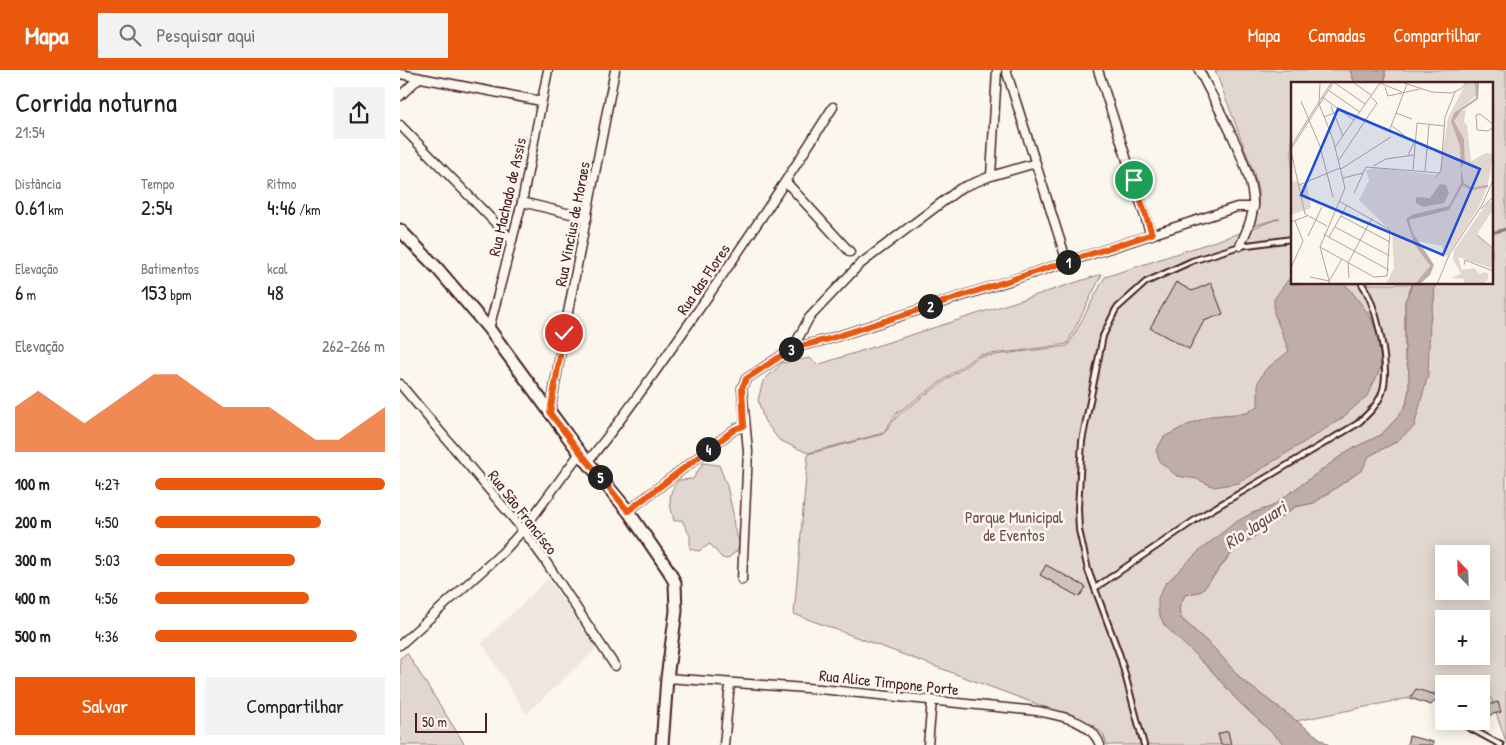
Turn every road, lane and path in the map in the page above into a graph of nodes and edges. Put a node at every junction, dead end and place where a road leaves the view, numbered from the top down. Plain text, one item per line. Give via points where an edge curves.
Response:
1 (548, 70) edge
2 (616, 70) edge
3 (997, 70) edge
4 (1006, 70) edge
5 (1098, 70) edge
6 (1199, 70) edge
7 (400, 74) edge
8 (418, 78) junction
9 (400, 96) edge
10 (541, 101) junction
11 (833, 107) dead end
12 (400, 125) edge
13 (1036, 163) junction
14 (991, 176) junction
15 (786, 182) junction
16 (522, 202) junction
17 (1254, 207) junction
18 (588, 218) junction
19 (400, 230) edge
20 (1152, 234) junction
21 (1291, 239) edge
22 (512, 240) junction
23 (1240, 246) junction
24 (850, 252) dead end
25 (1067, 262) junction
26 (1362, 285) edge
27 (489, 329) junction
28 (793, 348) junction
29 (400, 384) edge
30 (550, 413) junction
31 (744, 426) junction
32 (584, 457) junction
33 (628, 511) junction
34 (523, 530) junction
35 (742, 580) dead end
36 (1095, 588) junction
37 (400, 646) edge
38 (615, 666) dead end
39 (667, 678) junction
40 (730, 684) junction
41 (932, 700) junction
42 (1473, 730) edge
43 (1099, 743) edge
44 (662, 745) edge
45 (724, 745) edge
46 (928, 745) edge
47 (1144, 745) edge
48 (1501, 745) edge

1 - 10 street, Rua Machado de Assis
2 - 18 street, Rua Vincius de Moraes
3 - 14 street
4 - 13 street
5 - 20 street
6 - 17 street via 1237,147 1249,178
7 - 8 street
8 - 9 street
8 - 10 street
10 - 16 street, Rua Machado de Assis
11 - 15 street, Rua das Flores
12 - 22 street
13 - 14 street
13 - 25 street
14 - 28 street via 961,188 859,265 809,318
15 - 24 street
15 - 32 street, Rua das Flores via 614,431
16 - 18 street
16 - 22 street, Rua Machado de Assis
17 - 20 street via 1237,207
17 - 23 street
18 - 30 street, Rua Vincius de Moraes
19 - 27 street
20 - 25 street
21 - 23 lane
22 - 27 street, Rua Machado de Assis
23 - 36 lane via 1192,261 1146,282 1116,309 1103,336 1082,441 1078,508 1079,530
25 - 28 street
26 - 36 lane via 1377,319 1384,352 1382,393 1372,410 1357,424 1201,516
27 - 30 street
28 - 31 street via 746,379 742,388
29 - 34 street, Rua São Francisco
30 - 32 street
31 - 33 street via 735,429
31 - 35 street via 748,451
32 - 33 street
32 - 34 street, Rua das Flores
33 - 39 street via 670,572 674,584 676,611
34 - 37 street, Rua das Flores via 504,552
34 - 38 street, Rua São Francisco
36 - 47 lane via 1120,656
39 - 40 street, Rua Alice Timpone Porte
39 - 44 street
40 - 41 street, Rua Alice Timpone Porte
40 - 45 street
41 - 43 street, Rua Alice Timpone Porte via 1058,716 1085,726
41 - 46 street
42 - 48 lane

